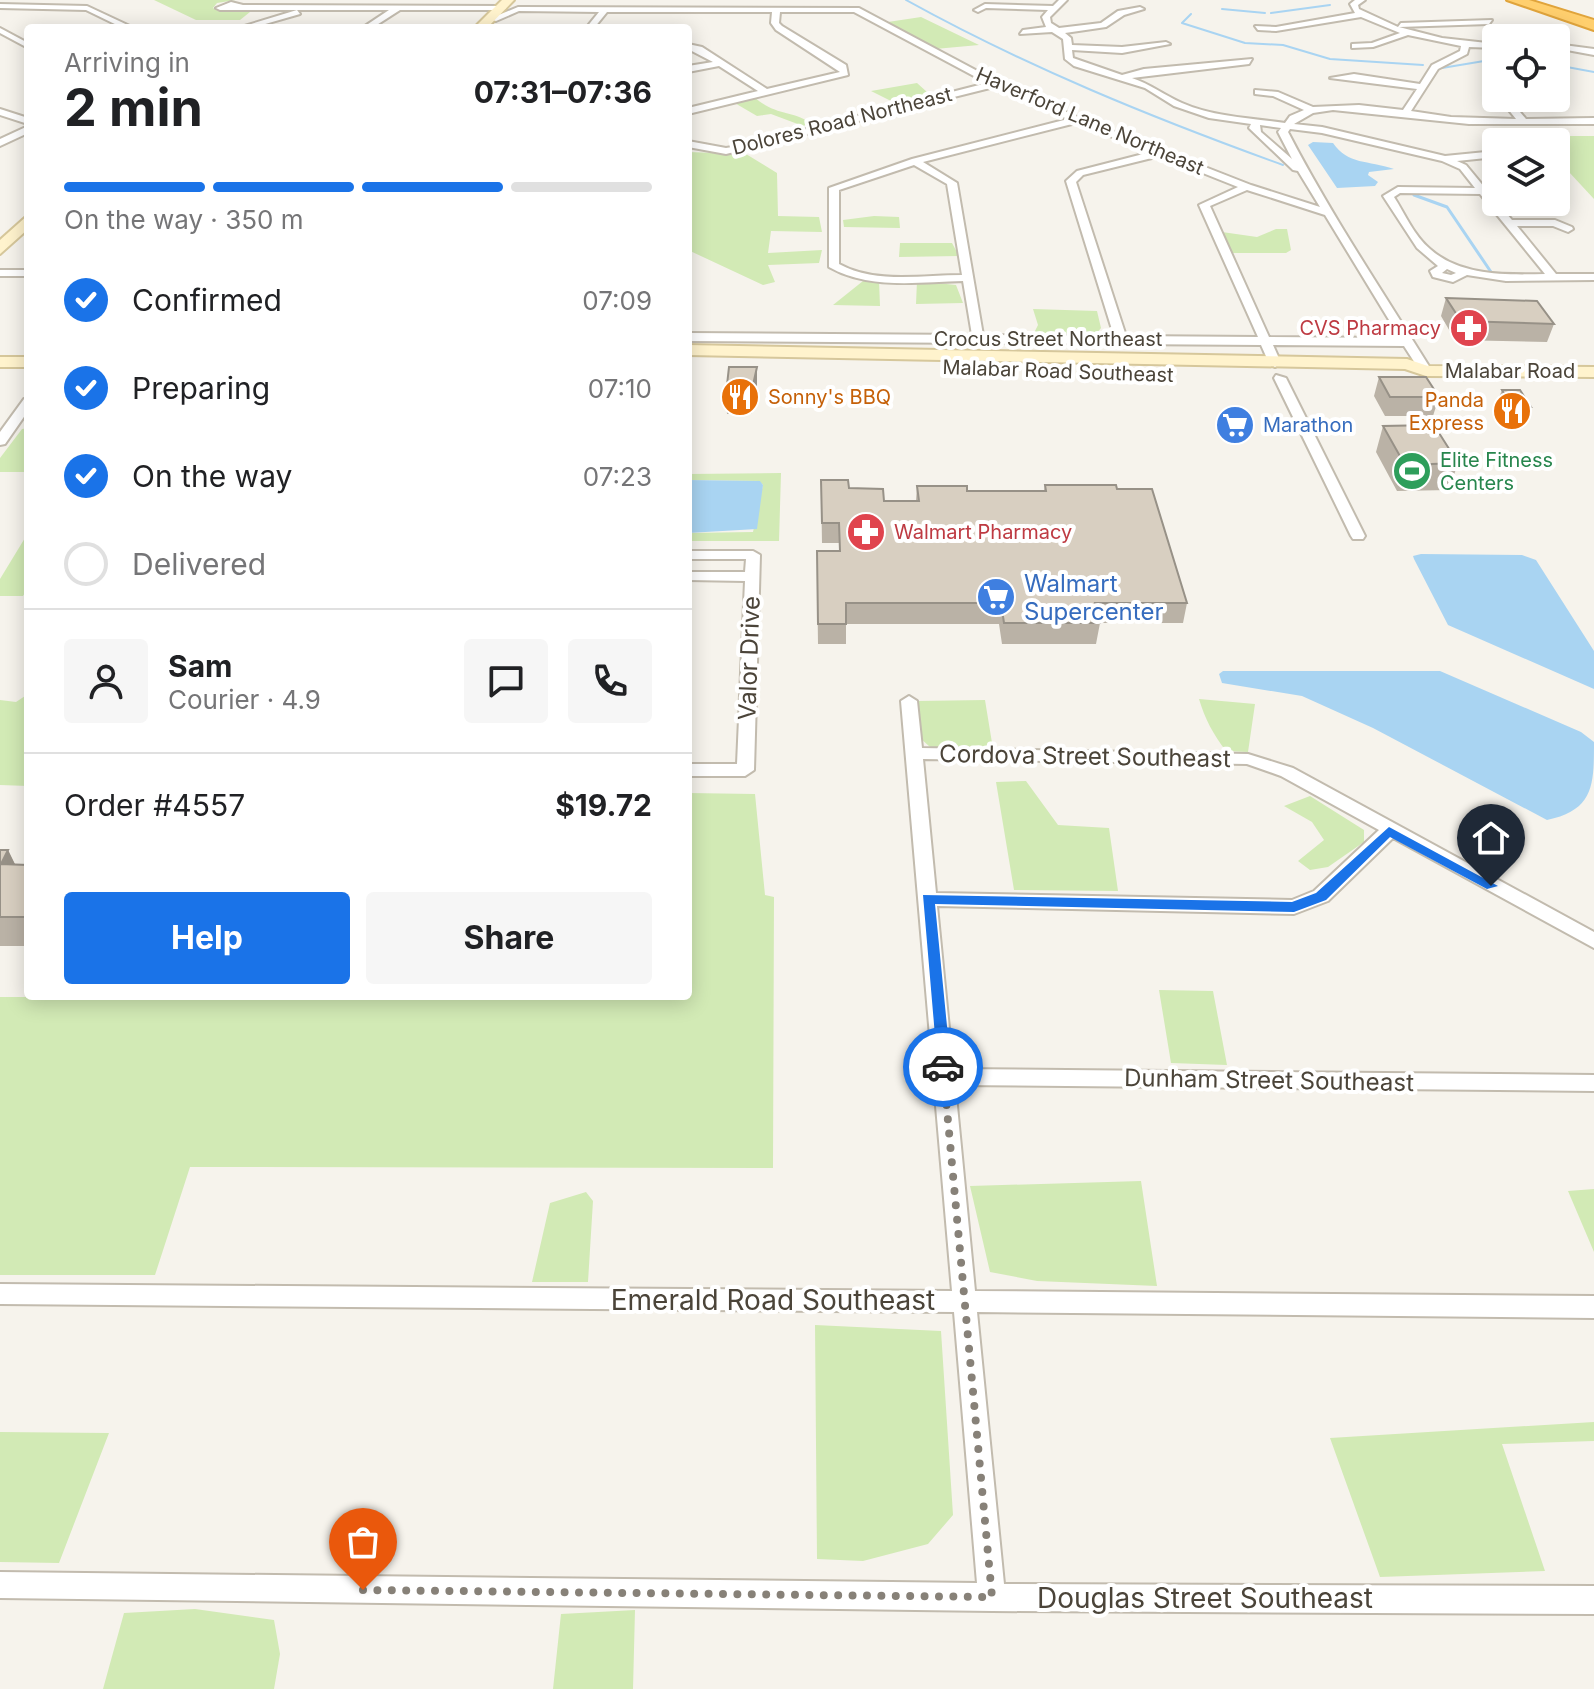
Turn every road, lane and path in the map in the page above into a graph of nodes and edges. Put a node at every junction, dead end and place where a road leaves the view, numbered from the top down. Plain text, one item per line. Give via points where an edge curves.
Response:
1 (1063, 0) edge
2 (1361, 0) edge
3 (1408, 0) edge
4 (1423, 0) edge
5 (1514, 0) edge
6 (1542, 0) edge
7 (505, 4) edge
8 (0, 6) edge
9 (239, 7) dead end
10 (399, 7) junction
11 (302, 8) junction
12 (606, 8) junction
13 (1055, 8) junction
14 (776, 9) junction
15 (1140, 9) dead end
16 (978, 10) dead end
17 (1362, 14) junction
18 (1594, 16) edge
19 (493, 19) junction
20 (1489, 22) dead end
21 (122, 24) edge
22 (258, 24) edge
23 (372, 24) edge
24 (486, 24) edge
25 (593, 24) edge
26 (1594, 25) edge
27 (1394, 26) junction
28 (1258, 28) dead end
29 (0, 30) edge
30 (1056, 30) junction
31 (1023, 32) dead end
32 (1409, 32) junction
33 (24, 44) edge
34 (1166, 44) dead end
35 (1465, 45) junction
36 (1355, 46) dead end
37 (1482, 46) edge
38 (692, 47) edge
39 (1070, 47) junction
40 (1570, 48) edge
41 (1594, 52) edge
42 (1249, 61) dead end
43 (719, 63) junction
44 (692, 68) edge
45 (1122, 78) junction
46 (1334, 78) dead end
47 (995, 84) junction
48 (1421, 87) junction
49 (765, 92) junction
50 (1258, 92) dead end
51 (692, 110) edge
52 (1312, 110) junction
53 (1389, 111) junction
54 (0, 112) edge
55 (1515, 112) edge
56 (1405, 114) junction
57 (1424, 116) junction
58 (24, 120) edge
59 (1077, 120) junction
60 (1522, 120) junction
61 (1594, 121) edge
62 (1256, 123) junction
63 (1285, 126) junction
64 (24, 131) edge
65 (0, 143) edge
66 (692, 145) edge
67 (1160, 153) junction
68 (1482, 154) edge
69 (1445, 159) junction
70 (915, 161) junction
71 (1305, 175) junction
72 (1247, 187) junction
73 (1482, 190) edge
74 (1482, 191) edge
75 (1331, 214) junction
76 (1503, 216) edge
77 (1509, 223) junction
78 (24, 224) edge
79 (1568, 229) dead end
80 (0, 249) edge
81 (0, 273) edge
82 (24, 273) edge
83 (1552, 276) junction
84 (1594, 277) edge
85 (968, 278) junction
86 (692, 337) edge
87 (978, 338) junction
88 (1121, 339) junction
89 (1264, 341) junction
90 (1409, 342) junction
91 (0, 347) edge
92 (24, 347) edge
93 (692, 350) edge
94 (0, 362) edge
95 (24, 362) edge
96 (692, 363) edge
97 (1208, 363) junction
98 (1278, 370) junction
99 (1426, 371) junction
100 (1594, 372) edge
101 (1169, 374) junction
102 (24, 408) edge
103 (0, 441) edge
104 (1358, 536) dead end
105 (692, 555) edge
106 (692, 576) edge
107 (752, 577) junction
108 (909, 701) dead end
109 (914, 753) junction
110 (692, 770) edge
111 (1389, 831) junction
112 (927, 899) junction
113 (1594, 941) edge
114 (944, 1077) junction
115 (1594, 1083) edge
116 (0, 1294) edge
117 (965, 1301) junction
118 (1594, 1307) edge
119 (0, 1585) edge
120 (992, 1597) junction
121 (1594, 1600) edge

1 - 13 street
2 - 17 street via 1354,4
3 - 4 street
5 - 26 highway
6 - 18 highway
7 - 10 street
7 - 19 main road
8 - 21 street via 92,9
9 - 11 street
10 - 11 street
10 - 23 street
11 - 22 street
12 - 14 street
12 - 19 street via 518,9
12 - 25 street
13 - 16 street
13 - 30 street via 1046,17
14 - 47 street, Haverford Lane Northeast via 856,10
14 - 49 street via 779,28 845,73
15 - 30 street via 1103,25
17 - 27 street
17 - 28 street
19 - 24 main road
20 - 27 street
27 - 32 street
29 - 33 street
30 - 31 street
30 - 39 street
32 - 35 street
32 - 36 street
34 - 39 street via 1122,50
35 - 37 street
35 - 48 street via 1464,52 1435,67
38 - 43 street
39 - 45 street via 1069,59
40 - 41 street
42 - 45 street
43 - 44 street
43 - 49 street
45 - 62 street via 1189,109
46 - 48 street
47 - 59 street, Haverford Lane Northeast
47 - 66 street, Dolores Road Northeast via 744,148
48 - 56 street
49 - 51 street
50 - 52 street
52 - 53 street
52 - 63 street via 1293,116
53 - 56 street
53 - 57 street via 1401,120
54 - 58 street
55 - 60 street
56 - 57 street
57 - 60 street
59 - 67 street, Haverford Lane Northeast
59 - 70 street
60 - 61 street
62 - 63 street
62 - 71 street via 1258,134
63 - 69 street
63 - 71 street via 1283,132
64 - 65 street
67 - 72 street, Haverford Lane Northeast
67 - 88 street via 1080,173 1071,181
68 - 69 street
69 - 73 street via 1463,167
70 - 85 street via 952,183
70 - 85 street via 834,188 833,265 861,277
71 - 75 street
72 - 75 street, Haverford Lane Northeast
72 - 89 street via 1204,205
74 - 83 street via 1398,190 1388,196 1427,253 1447,265 1437,275 1453,279 1466,271
75 - 90 street
76 - 77 street
77 - 79 street via 1555,223
77 - 83 street
78 - 80 main road
81 - 82 street
83 - 84 street
85 - 87 street
86 - 87 street, Crocus Street Northeast
87 - 88 street, Crocus Street Northeast
88 - 89 street, Crocus Street Northeast
89 - 90 street, Crocus Street Northeast
89 - 98 street
90 - 99 street
91 - 92 main road
93 - 97 main road
94 - 95 main road
96 - 101 main road, Malabar Road Southeast
97 - 98 main road
97 - 101 main road
98 - 99 main road, Malabar Road Southeast via 1418,378
98 - 101 main road, Malabar Road Southeast
98 - 104 street
99 - 100 main road, Malabar Road
102 - 103 street
105 - 107 street, Valor Drive via 753,555
106 - 107 street
107 - 110 street, Valor Drive via 745,770
108 - 109 street
109 - 111 street, Cordova Street Southeast via 1248,759 1287,772
109 - 112 street
111 - 112 street via 1321,896 1294,907
111 - 113 street, Cordova Street Southeast
112 - 114 street
114 - 115 street, Dunham Street Southeast
114 - 117 street
116 - 117 street, Emerald Road Southeast
117 - 118 street, Emerald Road Southeast
117 - 120 street
119 - 120 street, Douglas Street Southeast
120 - 121 street, Douglas Street Southeast

